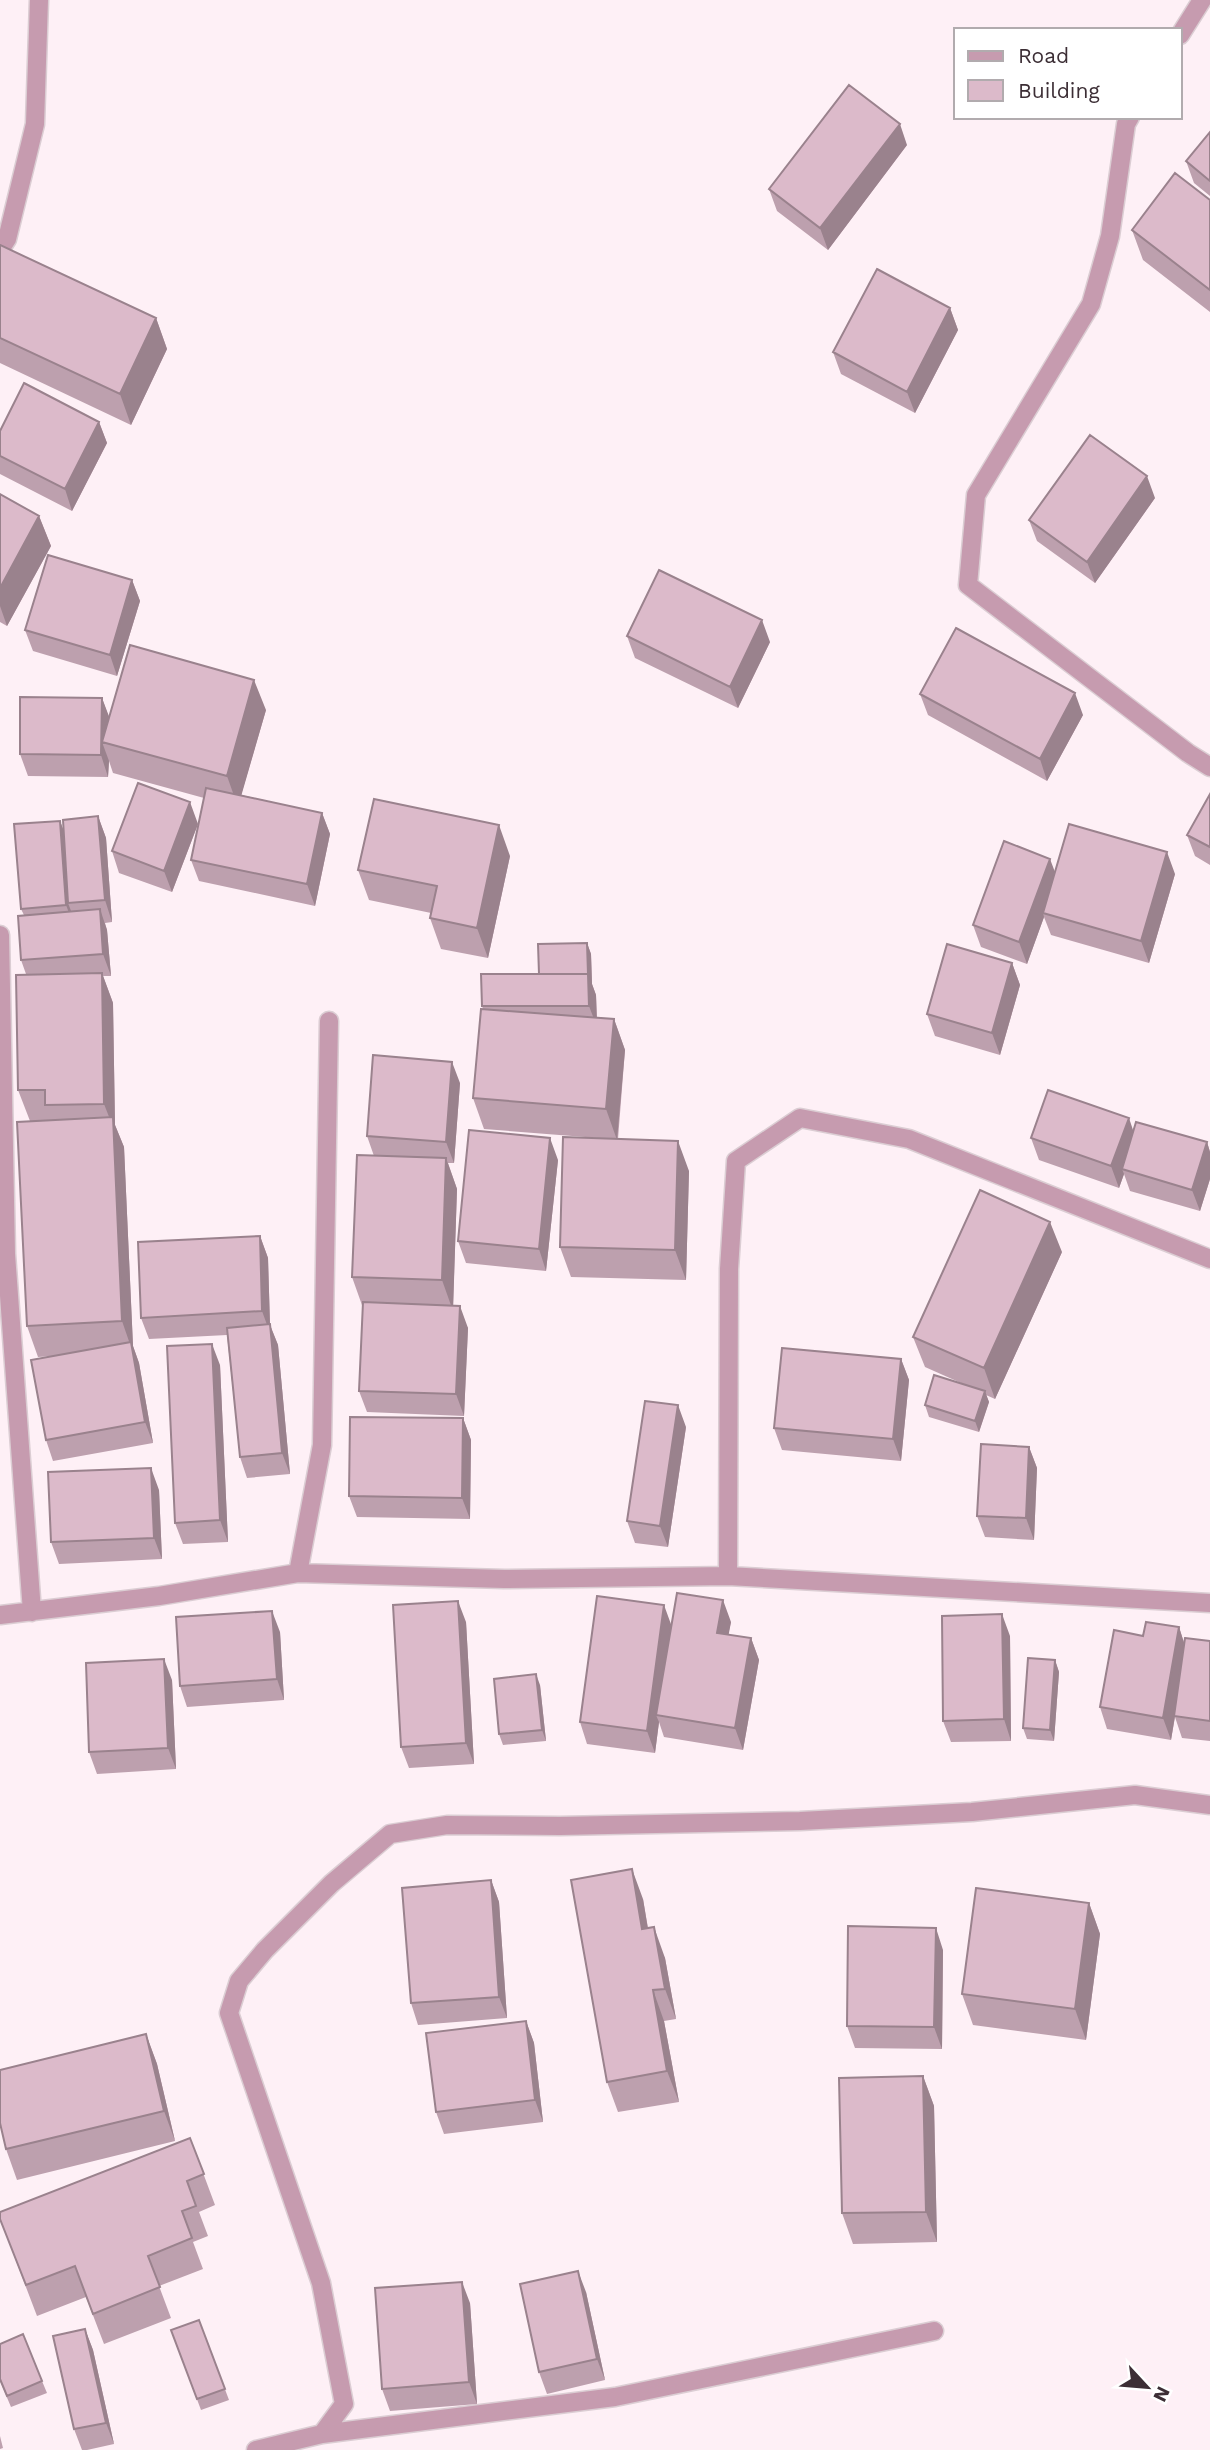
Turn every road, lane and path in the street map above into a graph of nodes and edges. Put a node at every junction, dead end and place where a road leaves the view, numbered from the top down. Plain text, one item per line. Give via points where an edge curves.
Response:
1 (40, 0) edge
2 (1202, 0) edge
3 (1182, 32) edge
4 (1128, 119) edge
5 (0, 250) edge
6 (1210, 767) edge
7 (0, 935) edge
8 (329, 1021) dead end
9 (1210, 1259) edge
10 (299, 1573) junction
11 (728, 1576) junction
12 (1210, 1603) edge
13 (32, 1612) junction
14 (0, 1615) edge
15 (1210, 1805) edge
16 (934, 2331) dead end
17 (322, 2434) junction
18 (256, 2450) edge

1 - 5 street via 35,124 7,239
2 - 3 street
4 - 6 street via 1110,236 1091,304 976,495 968,585
7 - 13 street via 6,1254
8 - 10 street via 322,1446
9 - 11 street via 909,1139 800,1118 736,1161 729,1269
10 - 11 street via 504,1579
10 - 13 street
11 - 12 street
13 - 14 street
15 - 17 street via 1135,1795 972,1812 773,1821 447,1825 390,1834 332,1883 265,1950 239,1981 229,2013 321,2283 344,2404
16 - 17 street via 615,2397
17 - 18 street

